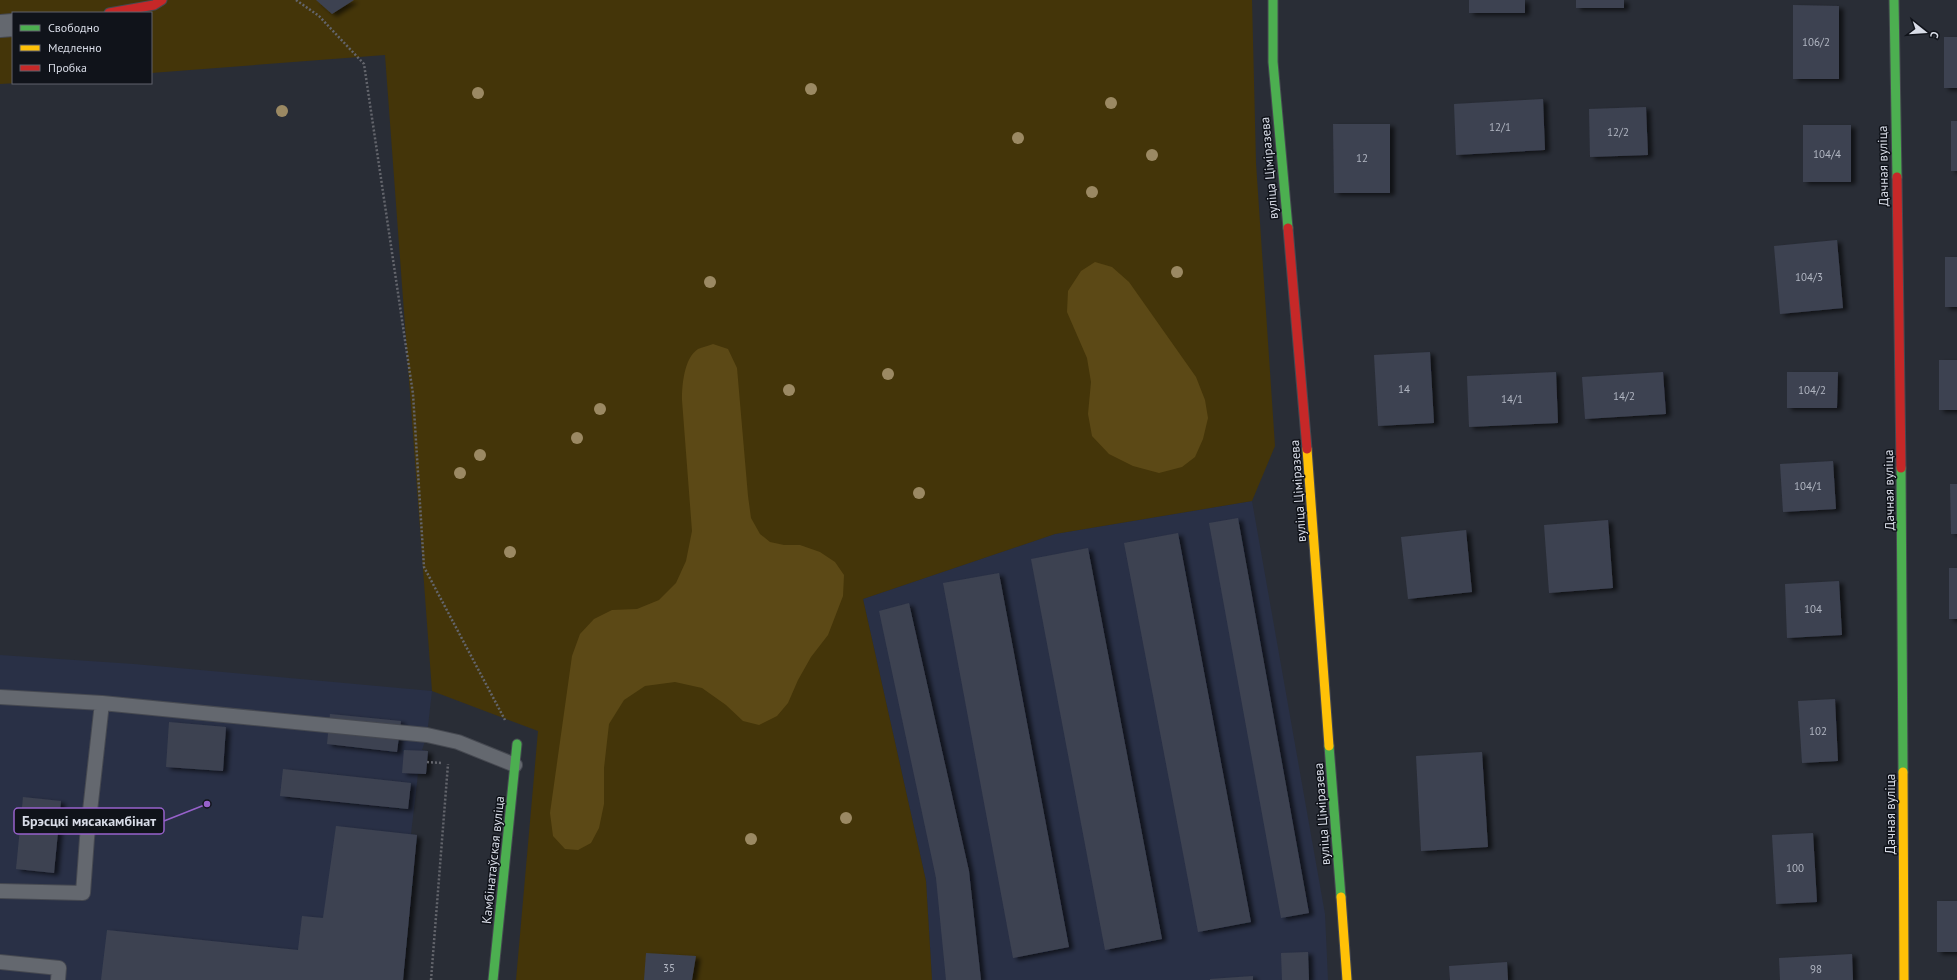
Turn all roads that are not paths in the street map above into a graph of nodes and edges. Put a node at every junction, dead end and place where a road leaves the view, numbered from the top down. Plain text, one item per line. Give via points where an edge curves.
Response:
1 (162, 0) edge
2 (1273, 0) edge
3 (1894, 0) edge
4 (114, 12) edge
5 (12, 25) edge
6 (0, 26) edge
7 (0, 697) edge
8 (102, 703) junction
9 (517, 744) road end
10 (515, 765) junction
11 (0, 890) edge
12 (0, 962) edge
13 (58, 980) edge
14 (493, 980) edge
15 (1347, 980) edge
16 (1904, 980) edge

1 - 4 street via 154,5
2 - 15 street, вуліца Ціміразева via 1273,62 1305,420
3 - 16 street, Дачная вуліца via 1904,616
5 - 6 street
7 - 8 lane
8 - 10 lane via 427,735 458,742
8 - 11 lane via 83,893
9 - 10 street, Камбінатаўская вуліца
10 - 14 street, Камбінатаўская вуліца
12 - 13 lane via 60,968

